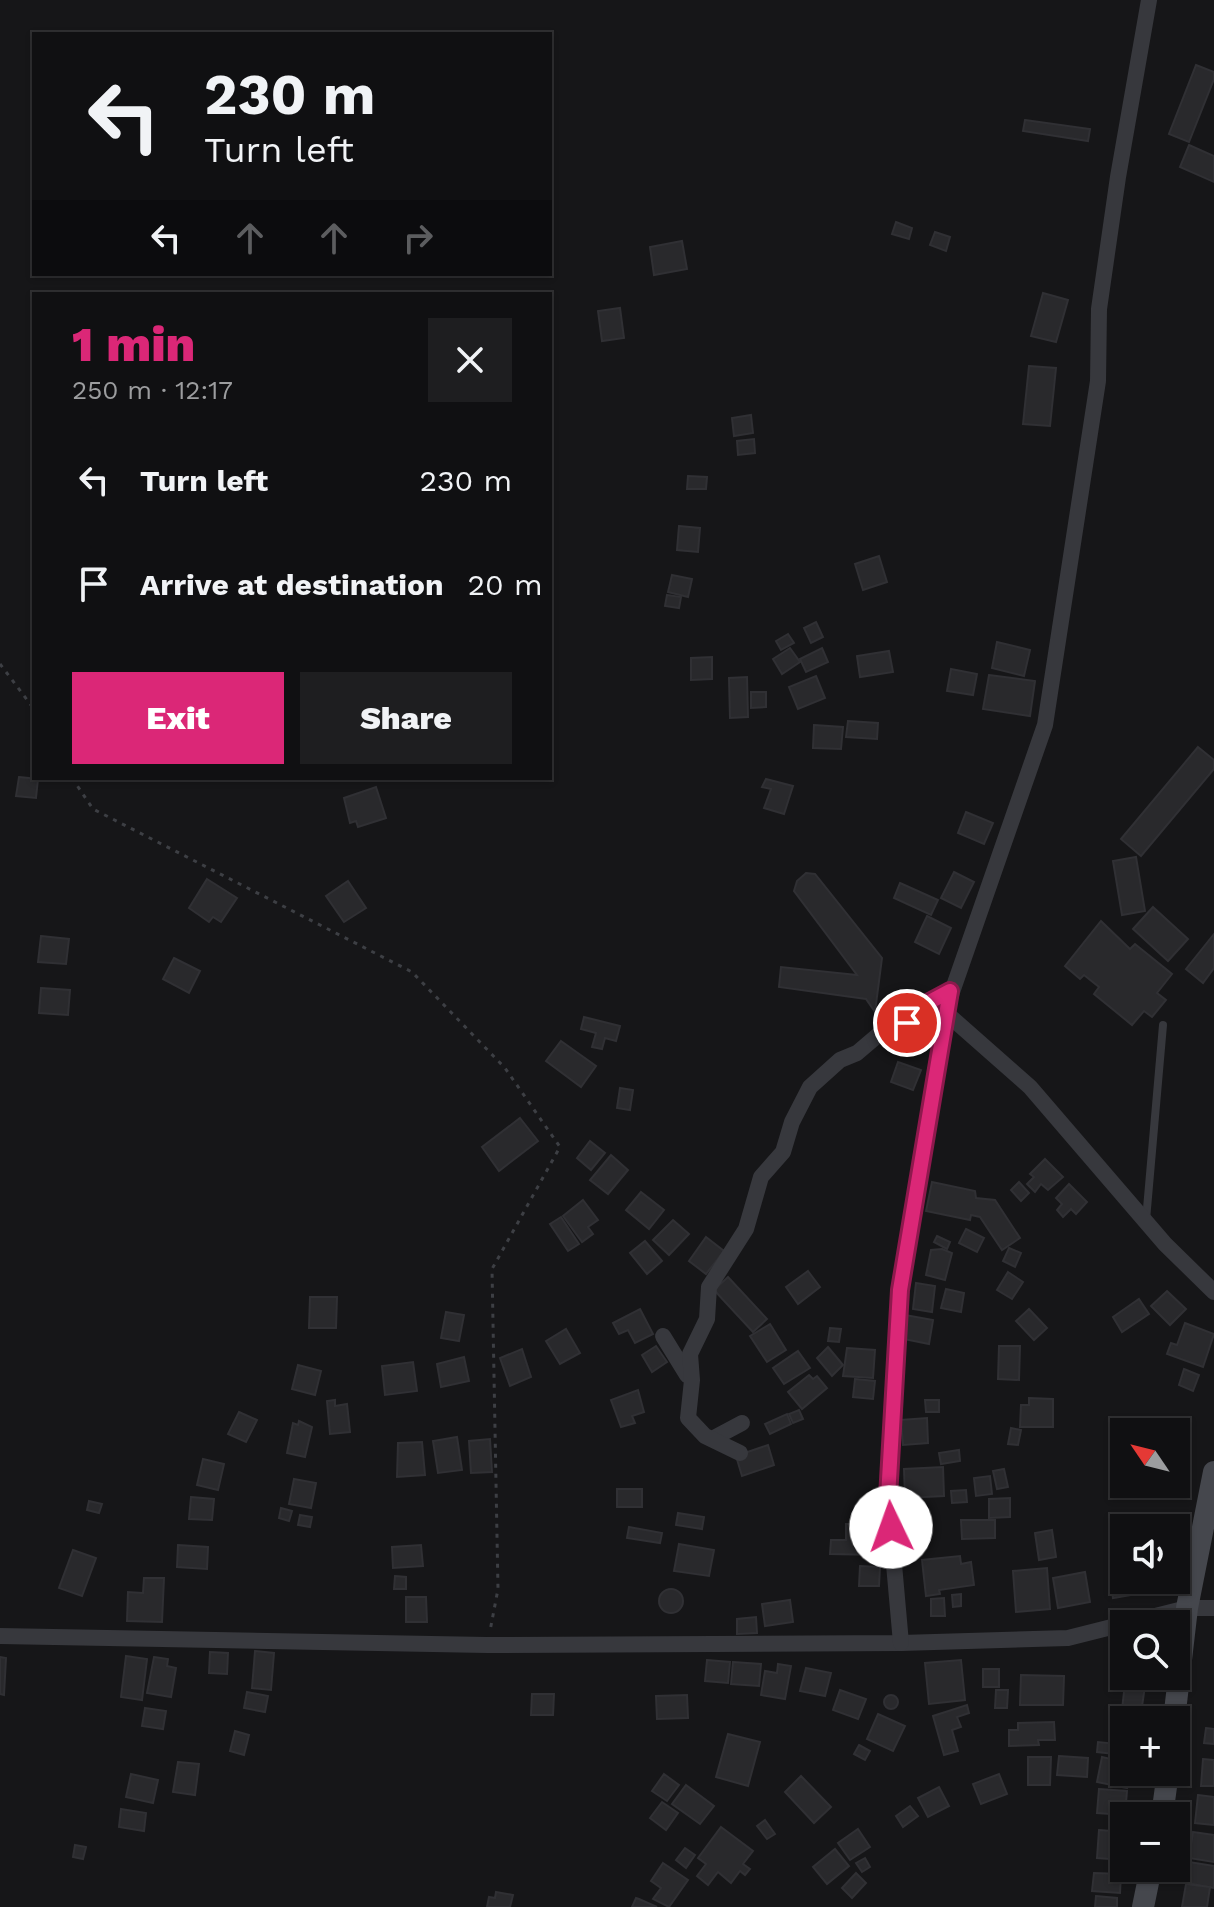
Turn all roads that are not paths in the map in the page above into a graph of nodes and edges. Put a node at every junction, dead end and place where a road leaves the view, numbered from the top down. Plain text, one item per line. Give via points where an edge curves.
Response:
1 (1149, 0) edge
2 (950, 991) junction
3 (945, 1012) junction
4 (1163, 1025) dead end
5 (1146, 1221) junction
6 (1214, 1292) edge
7 (663, 1336) dead end
8 (684, 1357) junction
9 (742, 1423) dead end
10 (712, 1439) junction
11 (740, 1453) dead end
12 (1214, 1472) edge
13 (1187, 1608) junction
14 (1214, 1608) edge
15 (0, 1636) edge
16 (901, 1643) junction
17 (1176, 1706) edge
18 (1148, 1882) edge
19 (1143, 1907) edge

1 - 2 street via 1099,309 1098,381 1045,725
2 - 3 street
2 - 8 street via 922,1006 907,1023 884,1030 840,1060 810,1087 783,1152 761,1177 746,1229 709,1287 707,1319
3 - 5 street via 1030,1087
3 - 16 street via 900,1290 888,1497
4 - 5 lane
5 - 6 street
7 - 8 street
8 - 10 street via 692,1386 688,1418
9 - 10 street
10 - 11 street
12 - 13 main road
13 - 14 street
13 - 16 street via 1068,1638
13 - 17 main road
15 - 16 street via 487,1645
18 - 19 main road

